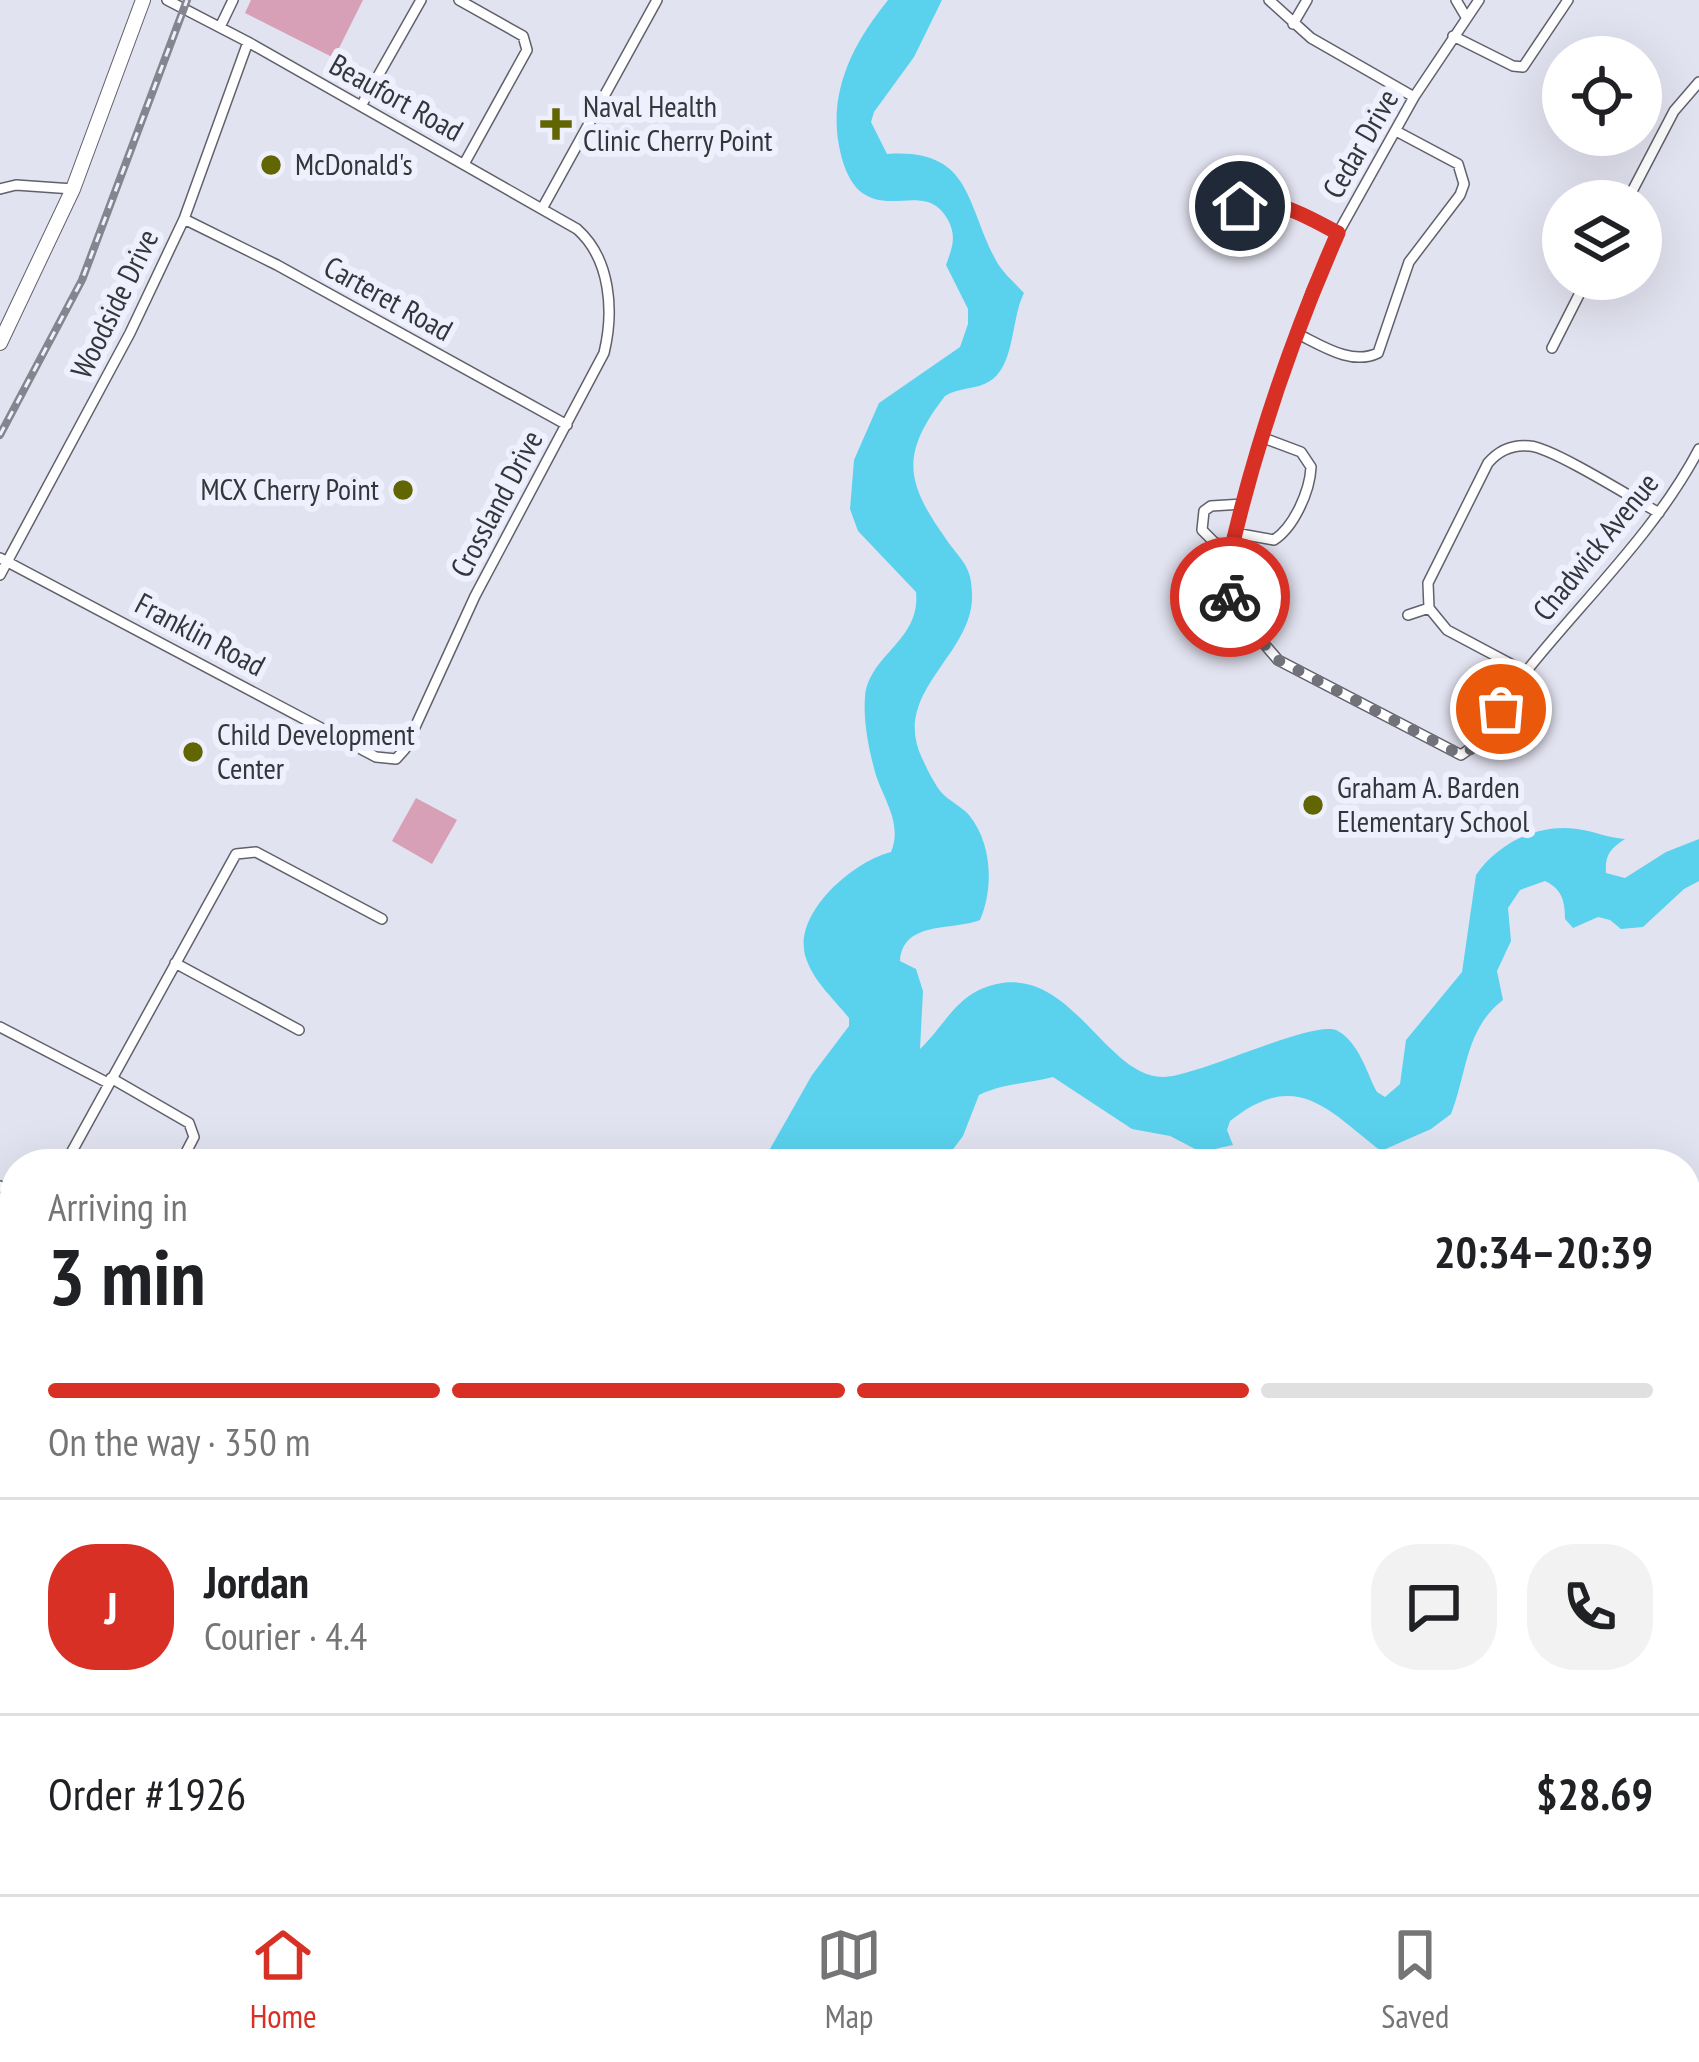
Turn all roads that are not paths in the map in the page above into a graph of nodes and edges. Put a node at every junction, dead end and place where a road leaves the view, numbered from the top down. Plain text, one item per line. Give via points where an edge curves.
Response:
1 (143, 0) edge
2 (167, 0) edge
3 (233, 0) edge
4 (421, 0) edge
5 (459, 0) edge
6 (657, 0) edge
7 (1269, 0) edge
8 (1307, 0) edge
9 (1456, 0) edge
10 (1479, 0) edge
11 (1568, 0) edge
12 (1466, 17) junction
13 (1293, 24) junction
14 (220, 27) junction
15 (1453, 36) junction
16 (248, 41) junction
17 (1699, 82) edge
18 (1414, 97) junction
19 (361, 106) junction
20 (1396, 130) junction
21 (464, 164) junction
22 (1638, 180) edge
23 (0, 189) edge
24 (73, 189) junction
25 (543, 207) junction
26 (1227, 217) dead end
27 (184, 219) junction
28 (1338, 233) junction
29 (593, 247) joint
30 (1576, 300) edge
31 (1296, 334) junction
32 (0, 343) edge
33 (1552, 348) dead end
34 (567, 425) junction
35 (1261, 437) junction
36 (1699, 449) edge
37 (1243, 503) junction
38 (1659, 513) junction
39 (1235, 533) junction
40 (1231, 549) junction
41 (4, 560) edge
42 (0, 575) edge
43 (1226, 598) junction
44 (1429, 608) junction
45 (1408, 615) dead end
46 (1248, 625) junction
47 (1526, 672) junction
48 (376, 757) joint
49 (382, 919) dead end
50 (175, 963) junction
51 (0, 1027) edge
52 (298, 1030) dead end
53 (109, 1081) junction
54 (73, 1149) edge
55 (188, 1149) edge

1 - 24 street
2 - 14 street, Beaufort Road
3 - 14 street
4 - 19 street
5 - 21 street via 523,36 527,50
6 - 25 street
7 - 13 street
8 - 13 street
9 - 12 street
10 - 12 street, Cedar Drive
11 - 15 street via 1523,68
12 - 15 street, Cedar Drive
13 - 18 street
14 - 16 street, Beaufort Road
15 - 18 street, Cedar Drive
16 - 19 street, Beaufort Road
16 - 27 street, Woodside Drive
17 - 22 street
18 - 20 street, Cedar Drive
19 - 21 street, Beaufort Road
20 - 28 street, Cedar Drive
20 - 31 street via 1458,164 1460,196 1409,262 1378,353 1353,359
21 - 25 street, Beaufort Road
23 - 24 street
24 - 32 street
25 - 29 street, Beaufort Road
26 - 28 street via 1240,206 1275,203
27 - 34 street, Carteret Road
27 - 41 street, Woodside Drive
28 - 31 street, Cedar Drive
29 - 34 street, Crossland Drive via 608,298 608,340
30 - 33 street
31 - 35 street, Cedar Drive
34 - 48 street, Crossland Drive via 405,749 396,759
35 - 37 street, Cedar Drive
35 - 39 street via 1309,460 1310,481 1286,532 1274,540
36 - 38 street, Chadwick Avenue
37 - 39 street, Cedar Drive
37 - 40 street via 1210,506 1201,521 1214,542
38 - 44 street via 1539,447 1497,452 1428,583
38 - 47 street, Chadwick Avenue
39 - 40 street, Cedar Drive
40 - 43 street, Cedar Drive
41 - 42 street, Woodside Drive
41 - 48 street, Franklin Road
43 - 46 street via 1244,603
43 - 46 street, Cedar Drive via 1210,611 1214,630 1231,637
44 - 45 street
44 - 47 street via 1447,630
46 - 47 street, Chadwick Avenue via 1278,660 1461,755 1476,746
49 - 50 street via 242,851
50 - 52 street
50 - 53 street
51 - 53 street
53 - 54 street
53 - 55 street via 189,1123

